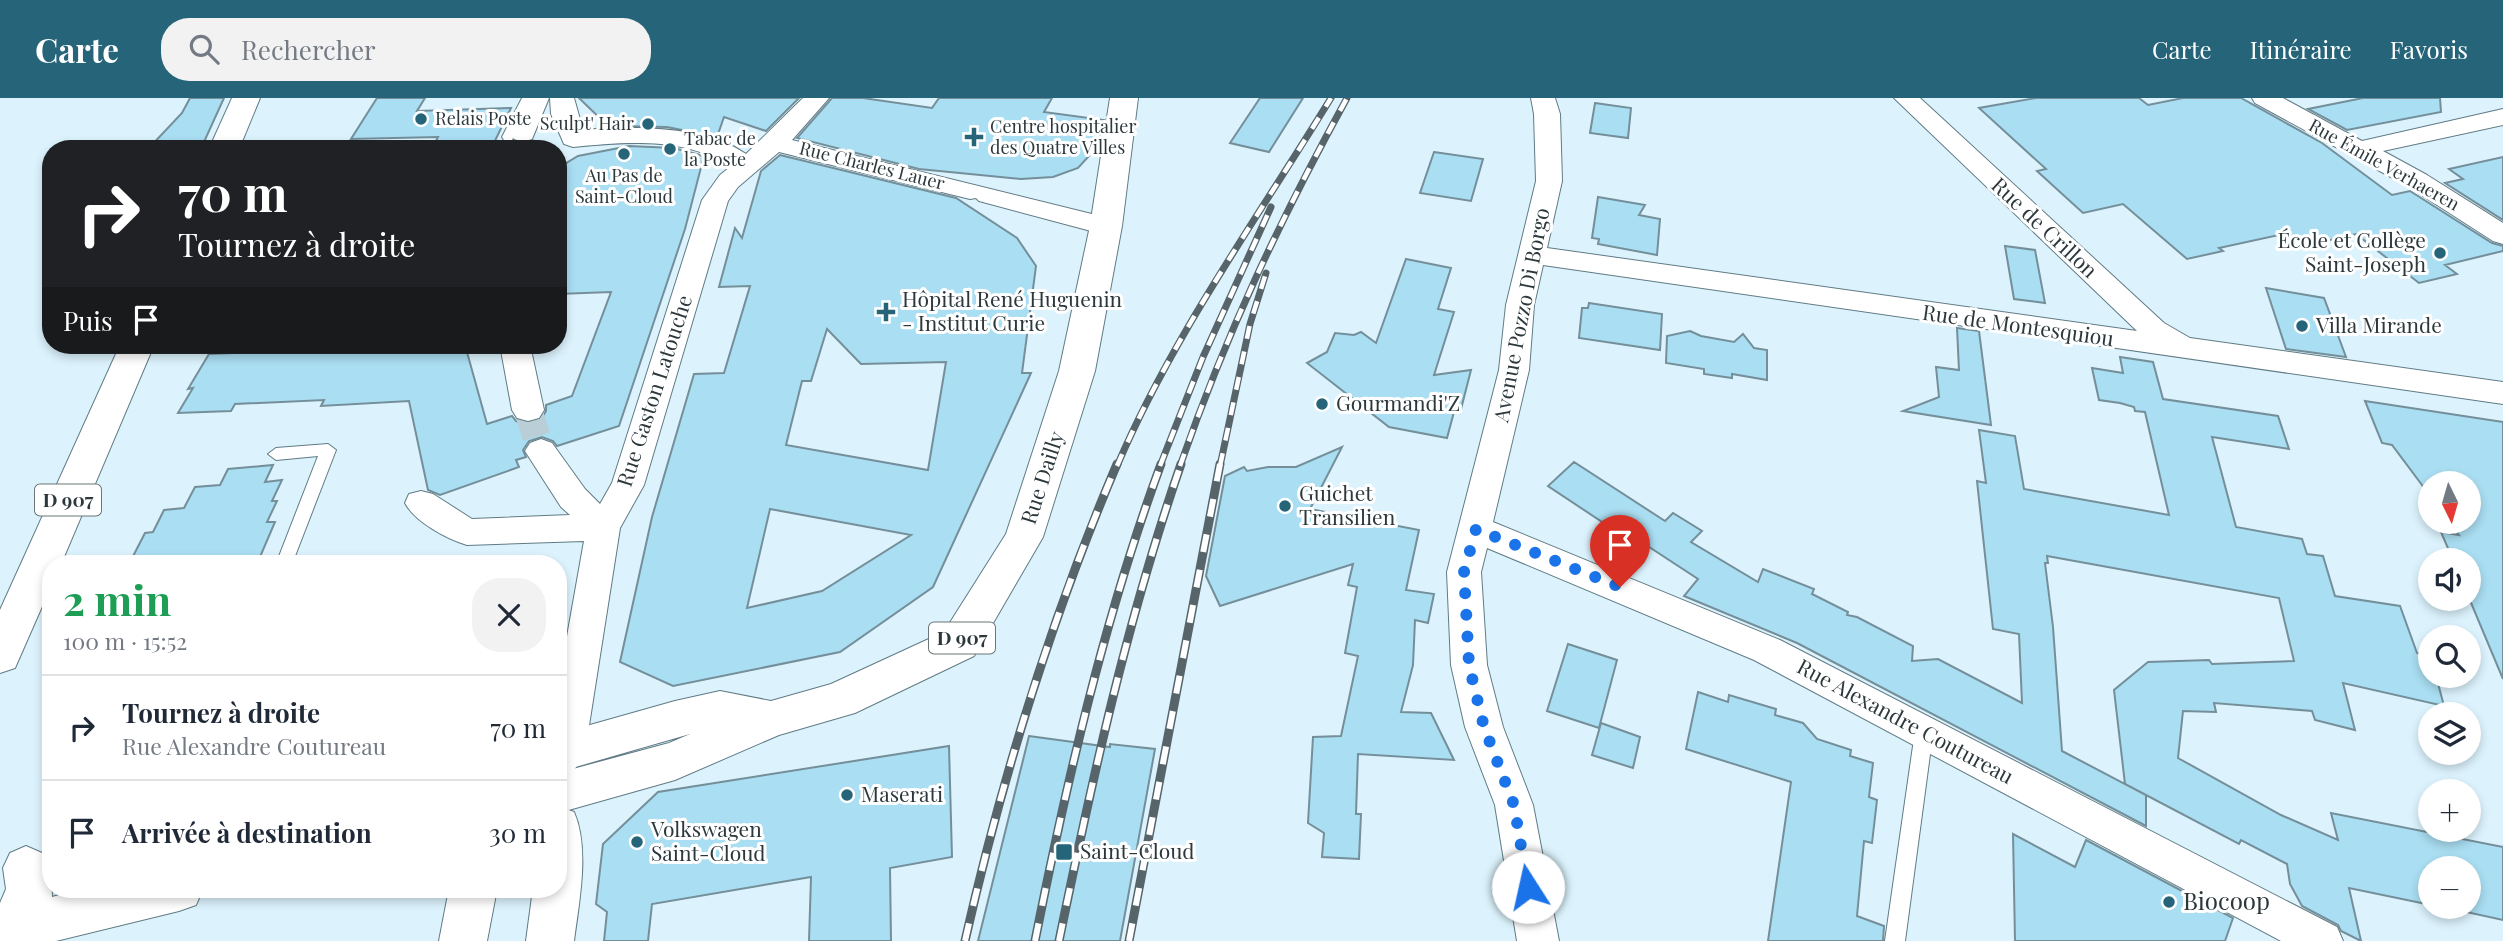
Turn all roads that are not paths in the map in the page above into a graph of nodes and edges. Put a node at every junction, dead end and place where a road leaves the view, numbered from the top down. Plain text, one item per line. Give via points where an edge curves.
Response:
1 (246, 98) edge
2 (528, 98) edge
3 (537, 98) edge
4 (562, 98) edge
5 (817, 98) edge
6 (1124, 98) edge
7 (1543, 98) edge
8 (1906, 98) edge
9 (2264, 98) edge
10 (2503, 117) edge
11 (515, 135) joint
12 (227, 140) edge
13 (565, 140) edge
14 (774, 143) junction
15 (567, 145) edge
16 (2359, 149) junction
17 (745, 165) junction
18 (1107, 226) junction
19 (2503, 235) edge
20 (1534, 255) junction
21 (2188, 350) junction
22 (133, 354) edge
23 (517, 354) edge
24 (2503, 393) edge
25 (528, 410) tunnel mouth
26 (541, 451) tunnel mouth
27 (276, 454) dead end
28 (421, 503) dead end
29 (603, 527) junction
30 (1476, 529) junction
31 (44, 555) edge
32 (287, 555) edge
33 (42, 561) edge
34 (0, 656) edge
35 (771, 719) junction
36 (567, 723) edge
37 (1924, 732) junction
38 (567, 754) edge
39 (567, 791) edge
40 (25, 863) edge
41 (140, 898) edge
42 (471, 898) edge
43 (556, 898) edge
44 (0, 935) edge
45 (463, 941) edge
46 (550, 941) edge
47 (1538, 941) edge
48 (1895, 941) edge
49 (2322, 941) edge

1 - 12 main road
2 - 11 lane
3 - 11 street
4 - 13 street
5 - 14 street, Rue Gaston Latouche
6 - 18 main road, Rue Dailly / D 907
7 - 20 street, Avenue Pozzo Di Borgo via 1549,181
8 - 21 street, Rue de Crillon via 2154,330
9 - 16 street, Rue Émile Verhaeren
10 - 16 street
14 - 17 street, Rue Gaston Latouche
14 - 18 street, Rue Charles Lauer
15 - 17 street via 623,135 661,138 734,154
16 - 19 street, Rue Émile Verhaeren
17 - 29 street, Rue Gaston Latouche via 715,200 628,485
18 - 35 main road, Rue Dailly / D 907 via 1077,371 1024,537 958,644 840,700
20 - 21 street, Rue de Montesquiou
20 - 30 street, Avenue Pozzo Di Borgo via 1520,305 1514,370
21 - 24 street, Rue de Montesquiou
22 - 31 main road, D 907
23 - 25 street
26 - 29 street via 573,498
27 - 32 lane via 328,450
28 - 29 street via 467,532
29 - 36 street, Rue Gaston Latouche
30 - 37 street, Rue Alexandre Coutureau via 1767,649
30 - 47 street, Avenue Pozzo Di Borgo via 1464,572 1469,665 1484,727 1514,805
33 - 34 main road, D 907
35 - 38 main road, Rue Dailly / D 907 via 720,709
35 - 39 main road, Rue Dailly / D 907 via 675,761
37 - 48 lane
37 - 49 street, Rue Alexandre Coutureau
40 - 44 main road via 32,885 26,906
41 - 44 main road
42 - 45 main road
43 - 46 main road

